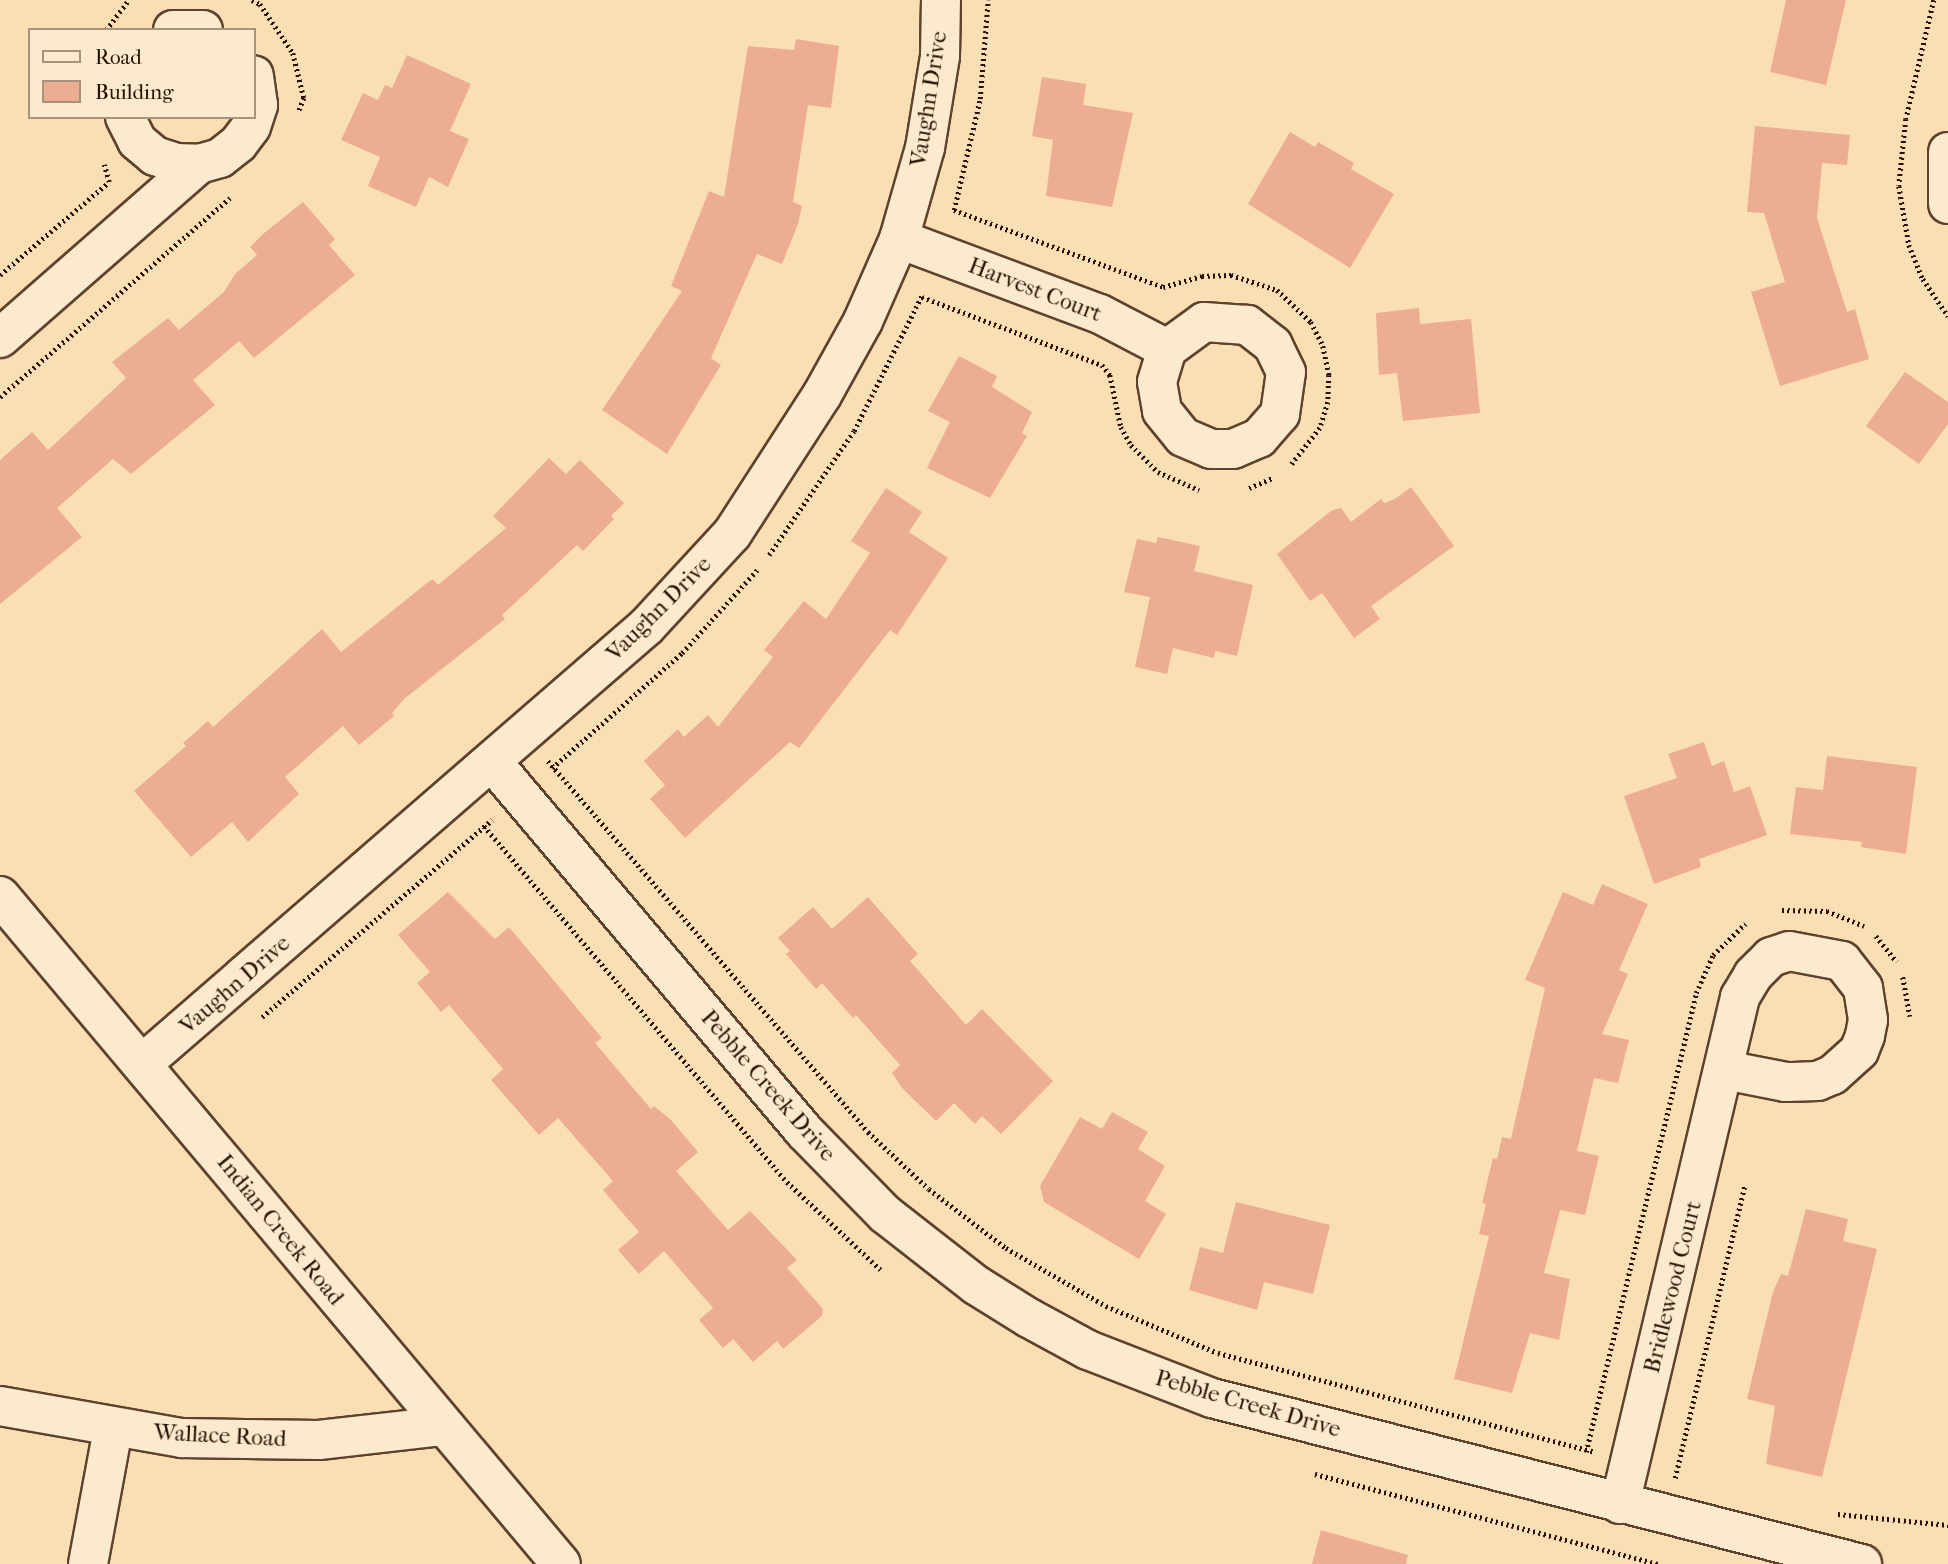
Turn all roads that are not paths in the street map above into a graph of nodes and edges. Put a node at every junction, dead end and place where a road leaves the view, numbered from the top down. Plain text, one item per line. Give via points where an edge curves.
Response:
1 (941, 0) edge
2 (256, 90) edge
3 (256, 111) edge
4 (126, 119) edge
5 (254, 119) edge
6 (1948, 152) edge
7 (199, 164) junction
8 (1948, 204) edge
9 (899, 239) junction
10 (0, 338) edge
11 (1167, 348) dead end
12 (493, 763) junction
13 (0, 896) edge
14 (142, 1064) junction
15 (1725, 1070) dead end
16 (0, 1406) edge
17 (441, 1426) junction
18 (113, 1429) junction
19 (1620, 1504) junction
20 (88, 1564) edge
21 (561, 1564) edge
22 (1862, 1564) edge

1 - 9 street, Vaughn Drive via 940,56 925,148
2 - 3 street
4 - 7 street via 137,141 155,156
5 - 7 street via 238,144 220,158
6 - 8 street
7 - 10 street
9 - 11 street, Harvest Court via 1100,314
9 - 12 street, Vaughn Drive via 863,321 822,395 732,534 647,626
12 - 14 street, Vaughn Drive
12 - 19 street, Pebble Creek Drive via 805,1132 885,1214 976,1284 1087,1350 1212,1398
13 - 14 street, Indian Creek Road
14 - 17 street, Indian Creek Road
15 - 19 street, Bridlewood Court
16 - 18 street, Wallace Road
17 - 18 street, Wallace Road via 318,1440 182,1438
17 - 21 street, Indian Creek Road
18 - 20 street
19 - 22 street, Pebble Creek Drive

